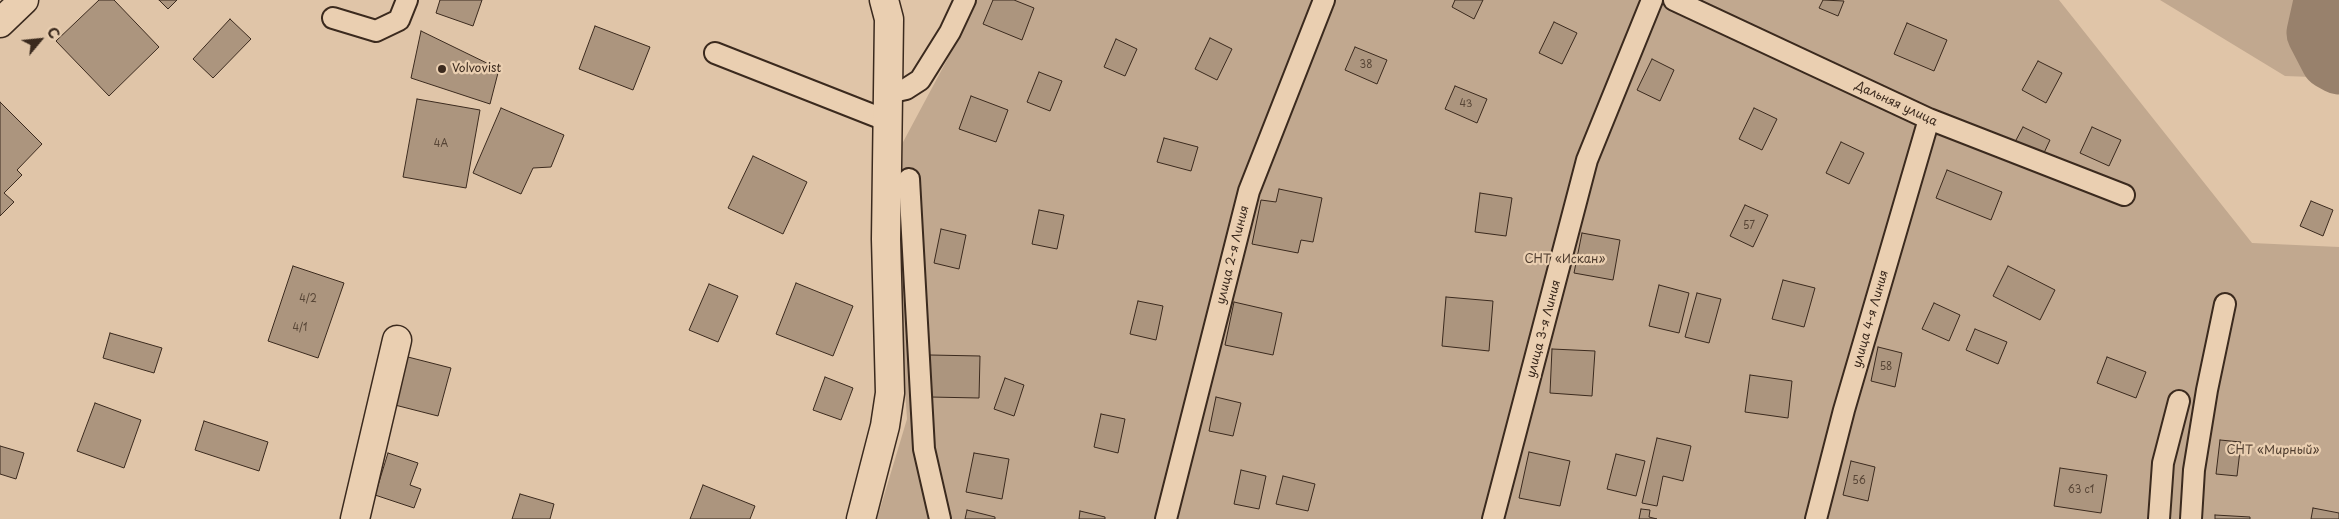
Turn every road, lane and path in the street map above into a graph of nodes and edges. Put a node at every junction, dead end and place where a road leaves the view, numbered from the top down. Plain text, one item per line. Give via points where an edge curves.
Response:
1 (24, 0) edge
2 (407, 0) edge
3 (884, 0) edge
4 (964, 0) edge
5 (1324, 0) edge
6 (1652, 0) edge
7 (1674, 0) edge
8 (333, 18) dead end
9 (0, 23) edge
10 (715, 53) dead end
11 (888, 93) junction
12 (1929, 119) junction
13 (888, 121) junction
14 (909, 179) dead end
15 (2124, 195) dead end
16 (2226, 304) dead end
17 (397, 340) dead end
18 (2179, 401) dead end
19 (355, 519) edge
20 (860, 519) edge
21 (940, 519) edge
22 (1166, 519) edge
23 (1493, 519) edge
24 (1816, 519) edge
25 (2159, 519) edge
26 (2191, 519) edge

1 - 9 street
2 - 8 lane via 399,20 376,31
3 - 11 street via 889,19
4 - 11 lane via 950,32 920,80 906,89
5 - 22 lane, улица 2-я Линия via 1249,191
6 - 23 lane, улица 3-я Линия via 1587,160
7 - 12 lane, Дальняя улица
10 - 13 lane
11 - 13 street
12 - 15 lane, Дальняя улица
12 - 24 lane, улица 4-я Линия via 1844,410
13 - 20 street via 886,238 890,393 885,426
14 - 21 lane via 924,448
16 - 26 lane via 2195,461
17 - 19 street
18 - 25 lane via 2163,462

